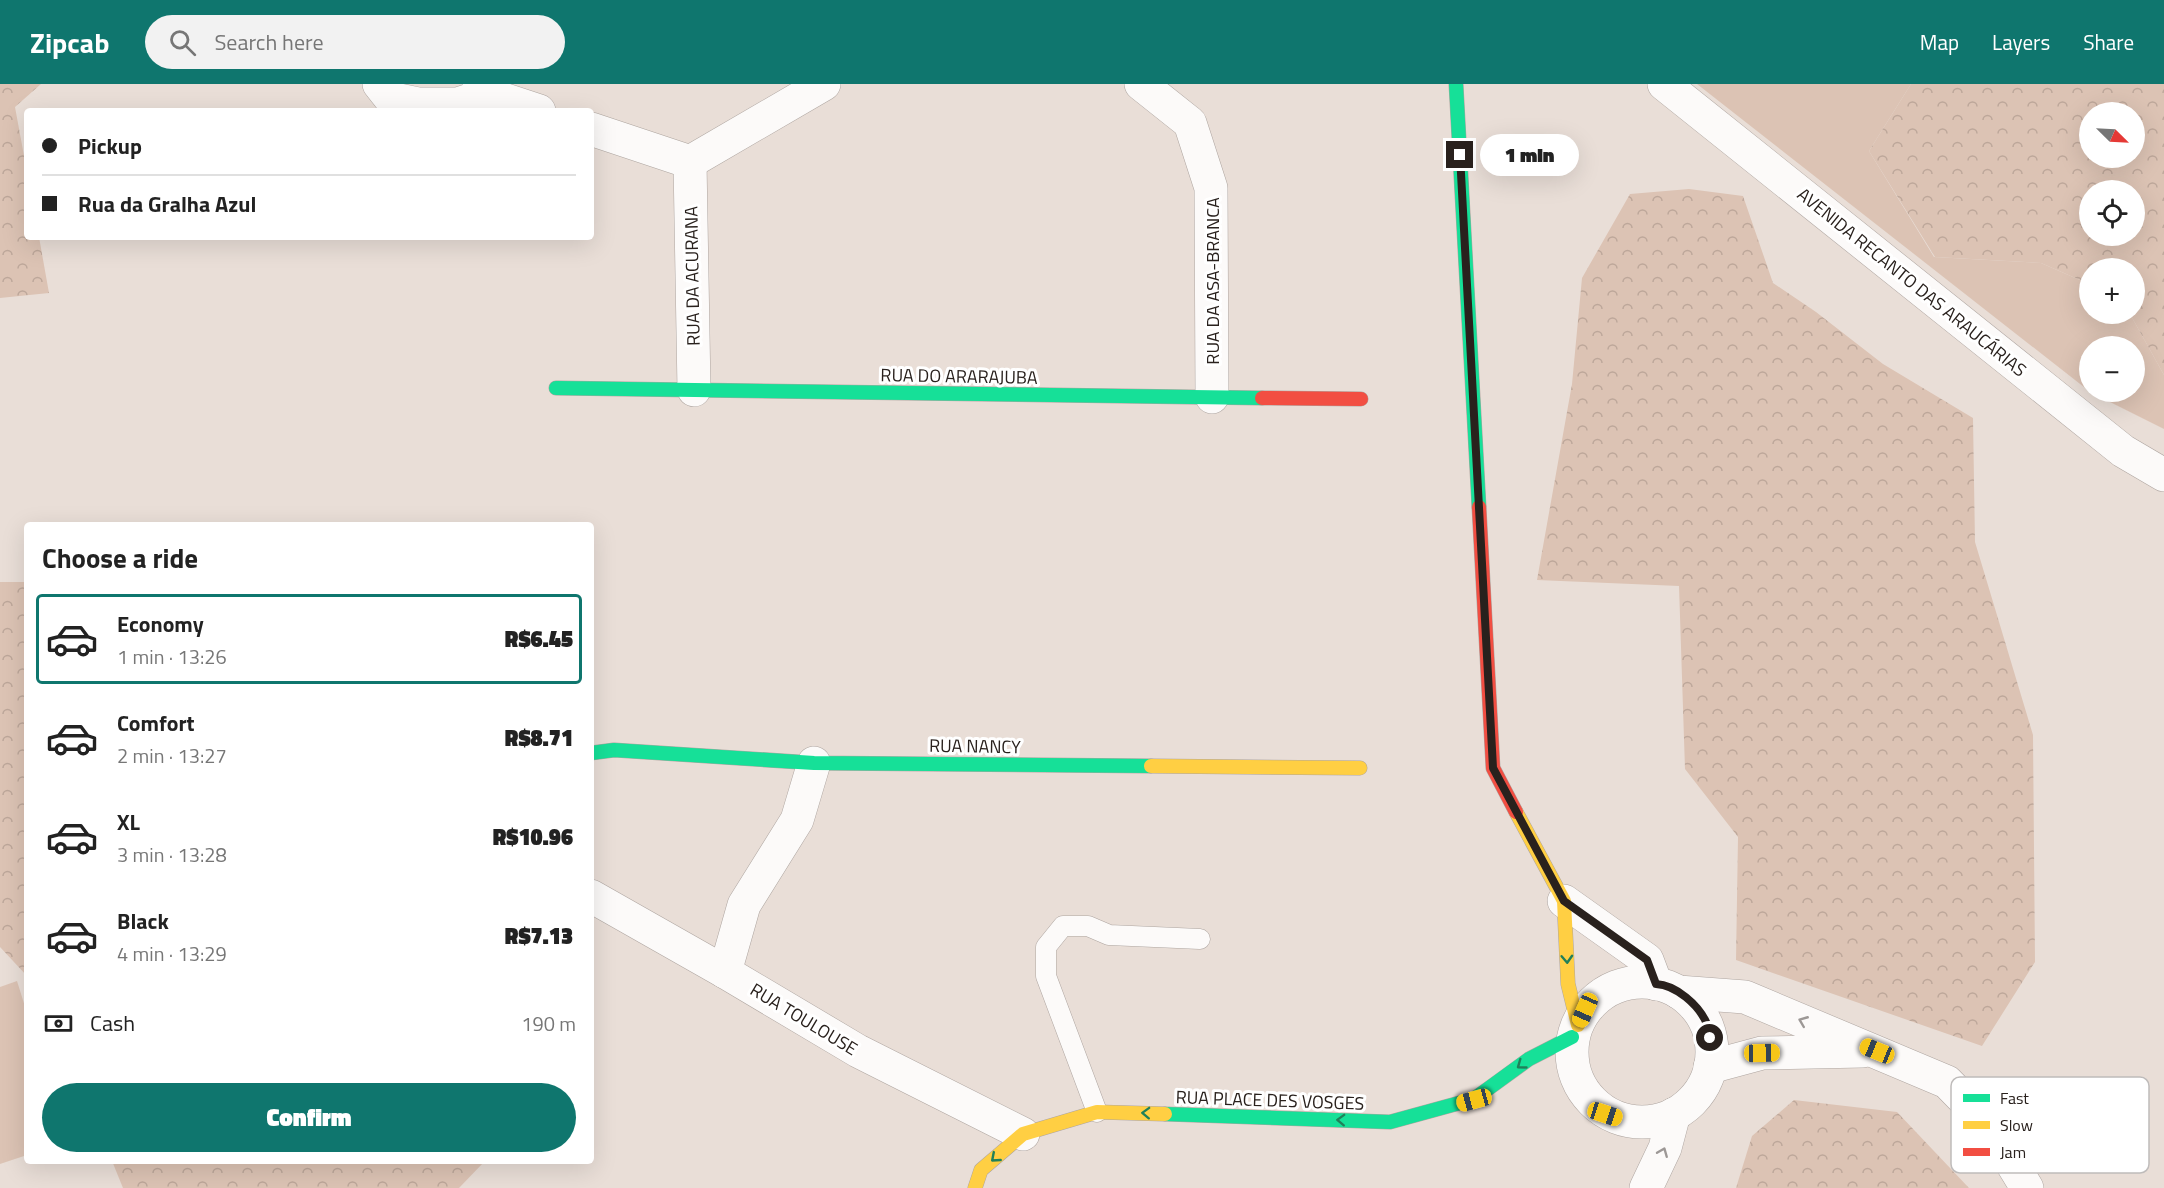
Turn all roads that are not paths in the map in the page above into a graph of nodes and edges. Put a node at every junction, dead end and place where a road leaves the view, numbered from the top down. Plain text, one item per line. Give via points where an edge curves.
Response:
1 (380, 84) edge
2 (824, 84) edge
3 (1142, 84) edge
4 (1456, 84) edge
5 (1664, 84) edge
6 (484, 89) edge
7 (532, 108) edge
8 (594, 130) edge
9 (690, 162) junction
10 (556, 388) dead end
11 (694, 390) junction
12 (1212, 397) junction
13 (1361, 399) dead end
14 (2164, 476) edge
15 (594, 753) edge
16 (814, 763) junction
17 (1360, 768) dead end
18 (594, 898) edge
19 (1564, 901) junction
20 (1200, 939) dead end
21 (725, 972) junction
22 (1667, 988) junction
23 (1575, 1031) junction
24 (1877, 1051) junction
25 (1710, 1067) junction
26 (1951, 1086) edge
27 (1097, 1112) junction
28 (1674, 1114) junction
29 (1023, 1134) junction
30 (2018, 1173) edge
31 (975, 1188) edge
32 (1646, 1188) edge
33 (2027, 1188) edge

1 - 6 street via 390,98 418,104 458,104
2 - 9 street
3 - 12 street, RUA DA ASA-BRANCA via 1190,123 1211,188
4 - 19 street via 1493,768
5 - 14 street, AVENIDA RECANTO DAS ARAUCÁRIAS via 2123,451
6 - 7 street
8 - 9 street
9 - 11 street, RUA DA ACURANA
10 - 11 street, RUA DO ARARAJUBA
11 - 12 street, RUA DO ARARAJUBA
12 - 13 street, RUA DO ARARAJUBA
15 - 16 street, RUA NANCY via 614,750
16 - 17 street, RUA NANCY
16 - 21 street via 797,820 744,905
18 - 21 street, RUA TOULOUSE
19 - 22 street via 1647,960
19 -> 23 street via 1568,984
20 - 27 lane via 1109,935 1088,926 1063,926 1046,946 1046,976
21 - 29 street, RUA TOULOUSE via 858,1052
22 - 23 street via 1635,981 1607,990 1585,1010
24 -> 22 street via 1745,997
22 - 25 street via 1690,1000 1707,1024 1713,1053
23 -> 27 street, RUA PLACE DES VOSGES via 1474,1100 1390,1122
23 - 28 street via 1572,1066 1584,1094 1605,1114 1633,1123 1663,1120
24 - 25 street via 1762,1053
24 - 26 street
25 - 28 street via 1706,1082 1689,1106
27 - 29 street, RUA PLACE DES VOSGES
32 -> 28 street via 1665,1148
29 -> 31 street, RUA PLACE DES VOSGES via 981,1170
30 - 33 street

